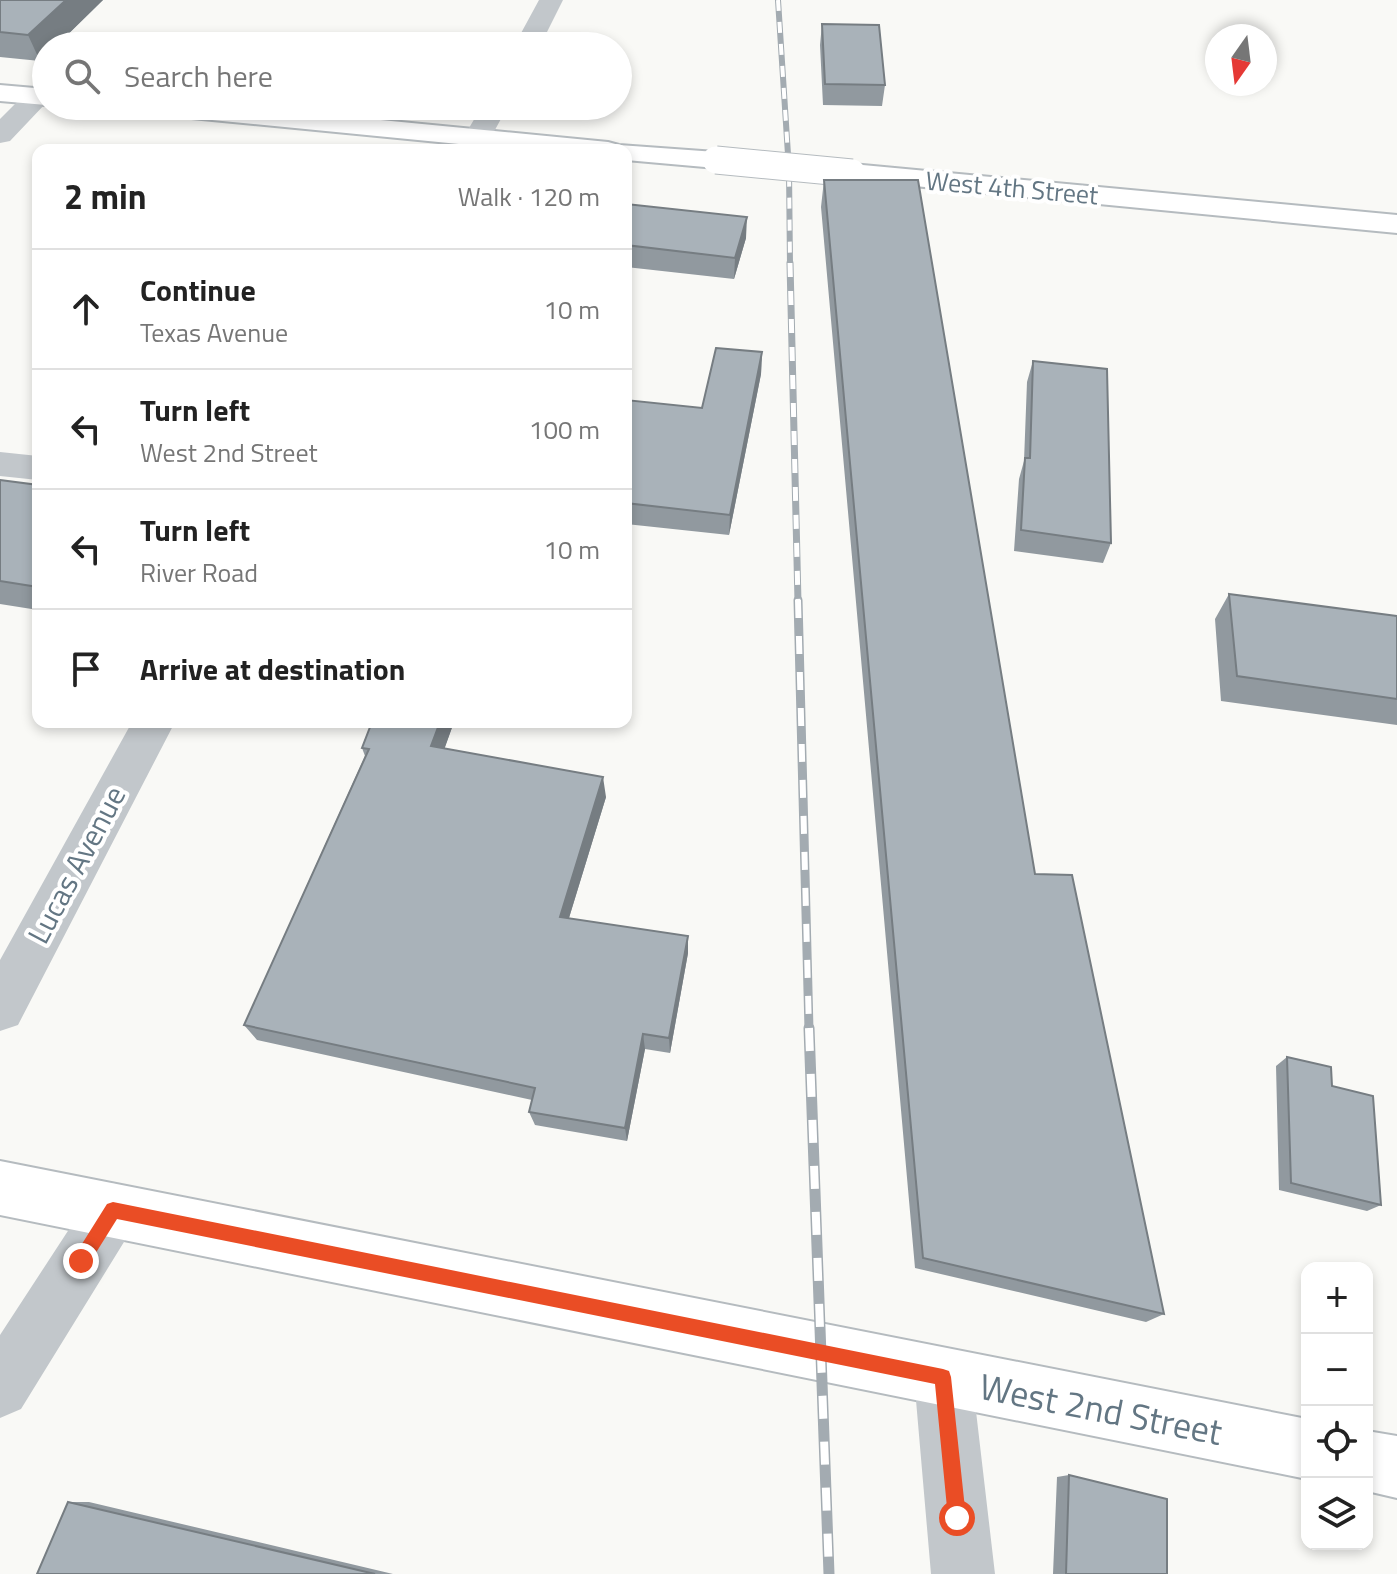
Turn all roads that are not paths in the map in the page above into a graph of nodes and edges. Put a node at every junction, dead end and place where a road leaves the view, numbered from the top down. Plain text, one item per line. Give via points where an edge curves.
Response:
1 (551, 0) edge
2 (534, 32) edge
3 (0, 93) edge
4 (32, 95) edge
5 (32, 105) edge
6 (269, 120) edge
7 (487, 120) edge
8 (0, 135) edge
9 (474, 144) edge
10 (632, 153) edge
11 (1397, 224) edge
12 (0, 464) edge
13 (32, 467) edge
14 (151, 728) edge
15 (0, 1008) edge
16 (0, 1188) edge
17 (113, 1210) junction
18 (943, 1377) junction
19 (0, 1388) edge
20 (1301, 1448) edge
21 (1373, 1462) edge
22 (1397, 1467) edge
23 (963, 1574) edge

1 - 2 street
3 - 4 main road
5 - 8 street
6 - 9 main road
7 - 9 street
10 - 11 main road, West 4th Street, bridge
12 - 13 street
14 - 15 street, Lucas Avenue
16 - 17 main road, West 2nd Street
17 - 18 main road, West 2nd Street
17 - 19 street
18 - 20 main road, West 2nd Street
18 - 23 street
21 - 22 main road

